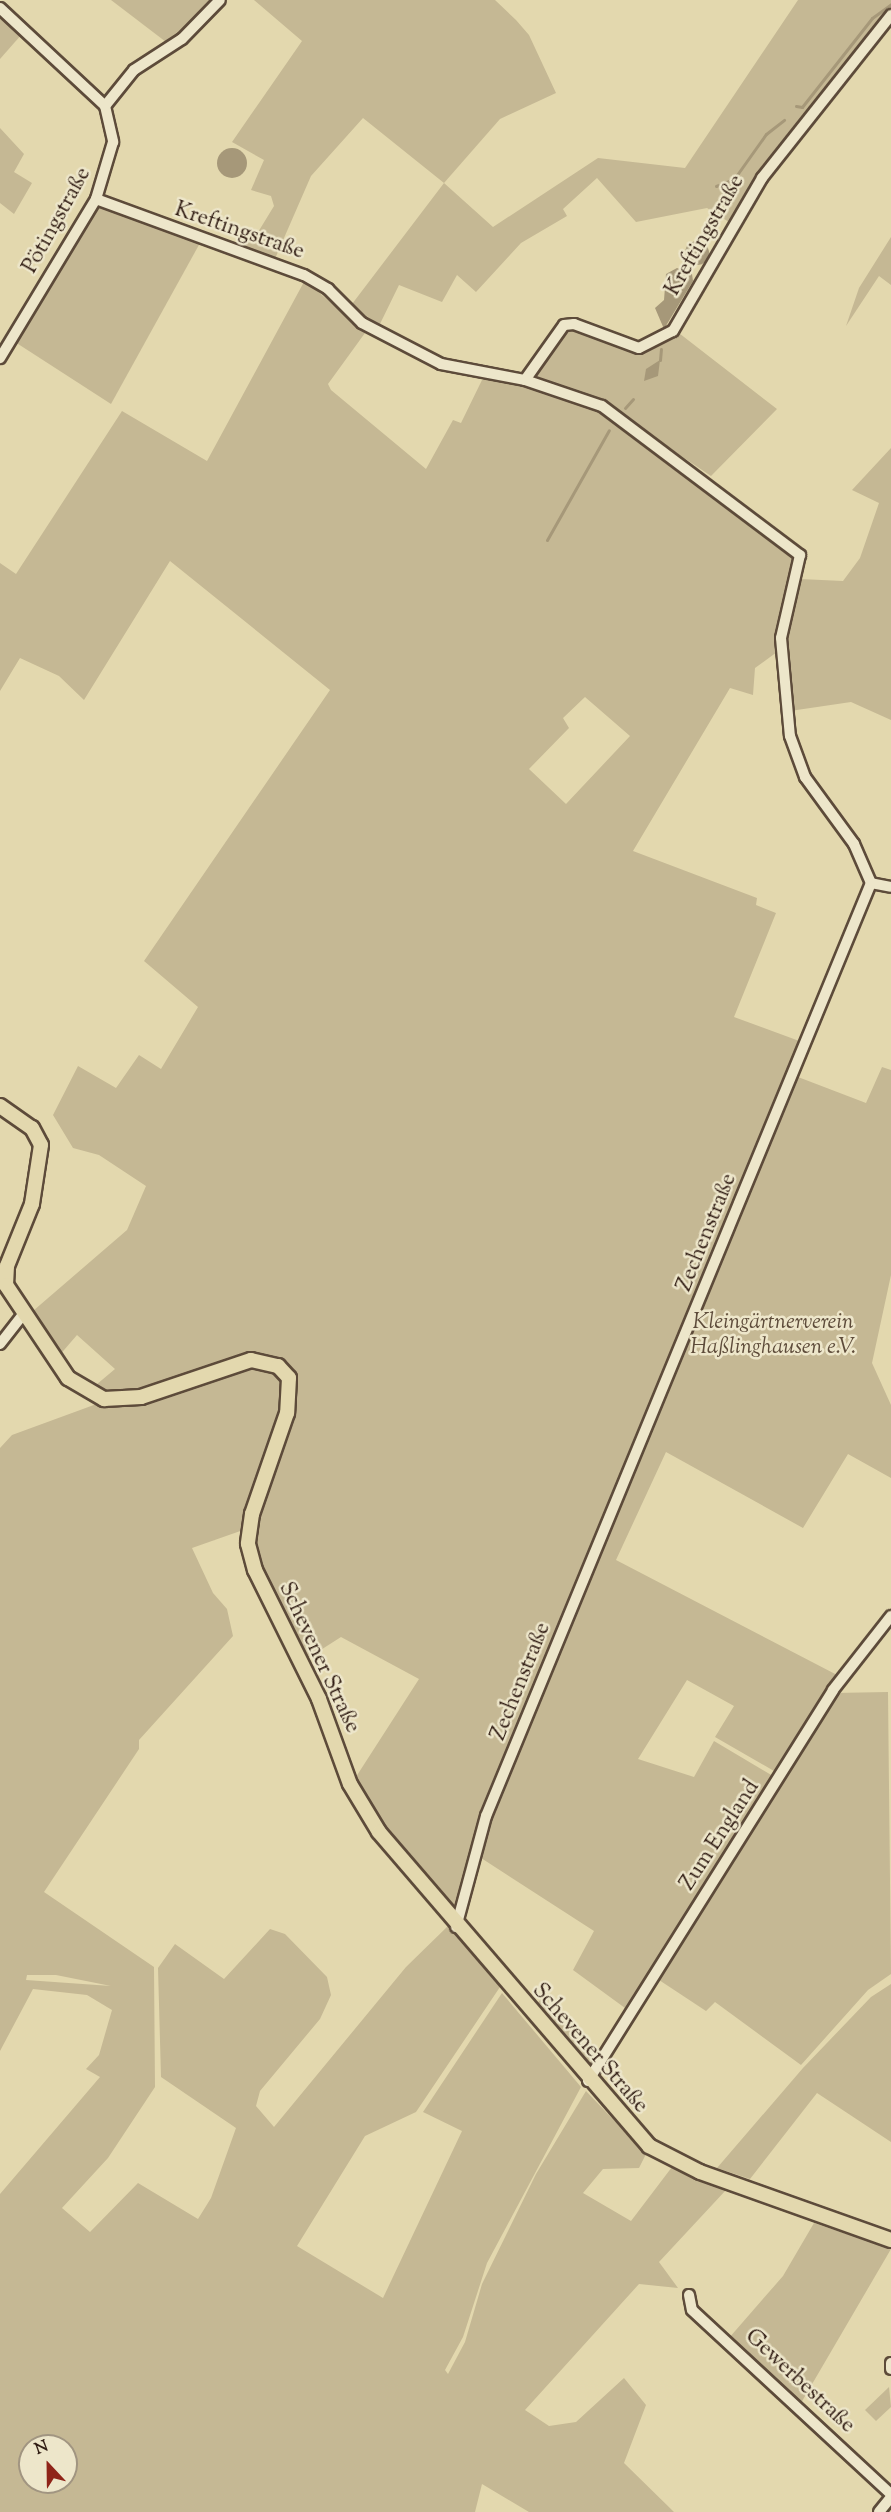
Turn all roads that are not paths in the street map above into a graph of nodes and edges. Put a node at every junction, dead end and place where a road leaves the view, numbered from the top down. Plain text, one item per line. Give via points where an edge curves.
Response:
1 (220, 0) edge
2 (0, 8) edge
3 (891, 15) edge
4 (105, 106) junction
5 (96, 199) junction
6 (0, 358) edge
7 (525, 380) junction
8 (871, 883) junction
9 (891, 887) edge
10 (0, 1106) edge
11 (25, 1312) junction
12 (0, 1344) edge
13 (891, 1616) edge
14 (456, 1927) junction
15 (588, 2081) junction
16 (891, 2240) edge
17 (689, 2295) dead end
18 (891, 2363) edge
19 (891, 2369) edge
20 (891, 2495) edge
21 (879, 2512) edge

1 - 4 street via 182,39 135,70
2 - 4 street
3 - 7 street, Kreftingstraße via 762,178 673,331 639,348 574,324 564,325
4 - 5 street, Pötingstraße via 113,142
5 - 6 street, Pötingstraße
5 - 7 street, Kreftingstraße via 304,275 328,289 363,323 441,364
7 - 8 street, Kreftingstraße via 602,406 800,555 781,638 790,736 805,777 854,844
8 - 9 street
8 - 14 street, Zechenstraße via 486,1816
10 - 11 main road, Schevener Straße via 32,1128 41,1145 38,1174 6,1274 9,1291
11 - 12 street
11 - 14 main road, Schevener Straße via 68,1378 104,1399 141,1397 251,1360 284,1370 292,1390 287,1413 252,1514 248,1544 255,1570 319,1699 360,1803
13 - 15 street, Zum England via 833,1690
14 - 15 main road, Schevener Straße
15 - 16 main road, Schevener Straße via 649,2146 700,2172
17 - 20 street, Gewerbestraße via 692,2310
18 - 19 street
20 - 21 street

